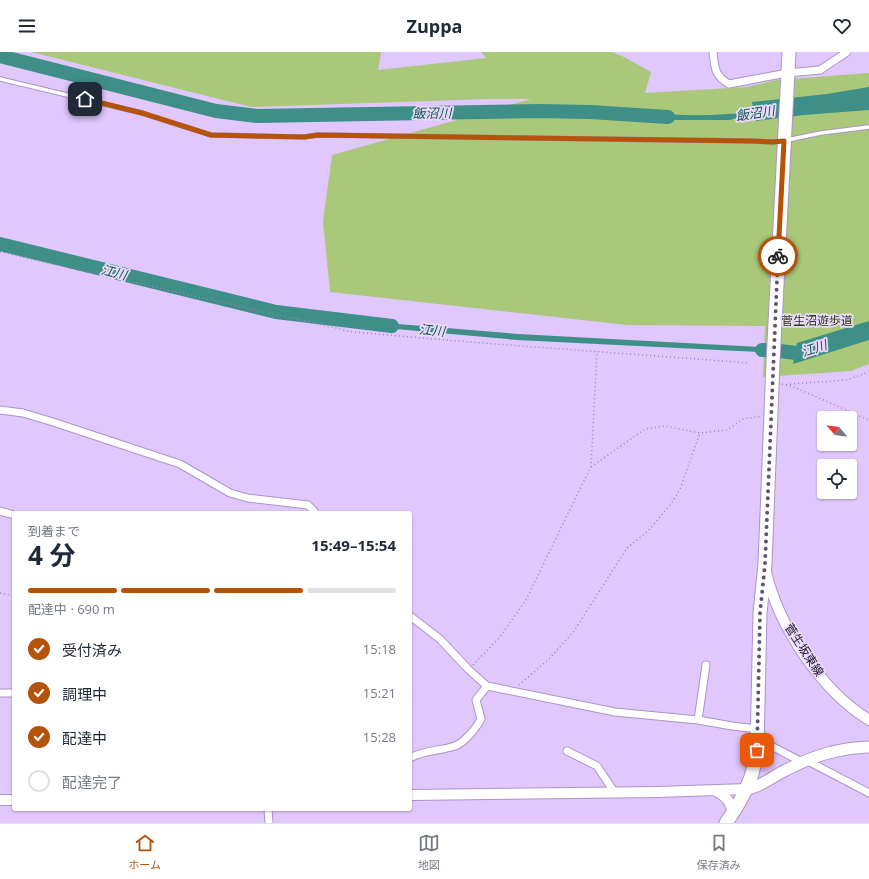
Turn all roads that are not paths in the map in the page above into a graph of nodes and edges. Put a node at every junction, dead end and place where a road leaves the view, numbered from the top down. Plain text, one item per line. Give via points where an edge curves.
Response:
1 (713, 52) edge
2 (789, 52) edge
3 (847, 52) edge
4 (787, 77) junction
5 (0, 79) edge
6 (869, 127) edge
7 (784, 138) junction
8 (0, 410) edge
9 (0, 511) edge
10 (314, 511) edge
11 (12, 514) edge
12 (765, 564) junction
13 (412, 618) edge
14 (706, 665) dead end
15 (487, 686) junction
16 (12, 692) edge
17 (0, 693) edge
18 (698, 720) junction
19 (869, 720) edge
20 (758, 734) junction
21 (869, 747) edge
22 (567, 751) dead end
23 (412, 757) edge
24 (804, 761) junction
25 (747, 789) junction
26 (716, 791) junction
27 (615, 793) junction
28 (869, 793) edge
29 (412, 795) edge
30 (0, 800) edge
31 (12, 800) edge
32 (268, 811) edge
33 (730, 818) edge
34 (269, 823) edge

1 - 4 street via 716,72 729,84
2 - 4 highway
3 - 4 street via 820,70
4 - 7 highway
5 - 7 lane via 142,113 211,135 772,142
6 - 7 lane
7 - 12 highway
8 - 10 street via 23,413 53,422 180,464 230,493 248,498 308,505
9 - 11 street
12 - 19 street, 菅生坂東線 via 776,602 809,662 847,704
12 - 20 highway via 760,613
13 - 15 street via 440,639
14 - 18 street
15 - 18 street via 615,712
15 - 23 street via 476,700 481,720 457,746
16 - 17 street
18 - 20 street
20 - 24 street
20 - 25 highway via 756,763
21 - 24 main road via 831,751
22 - 27 street via 597,766
24 - 25 main road via 758,786
24 - 28 street
25 - 26 street
25 - 33 highway
26 - 27 street
26 - 33 street via 726,797 732,808
27 - 29 street
30 - 31 street
32 - 34 street

